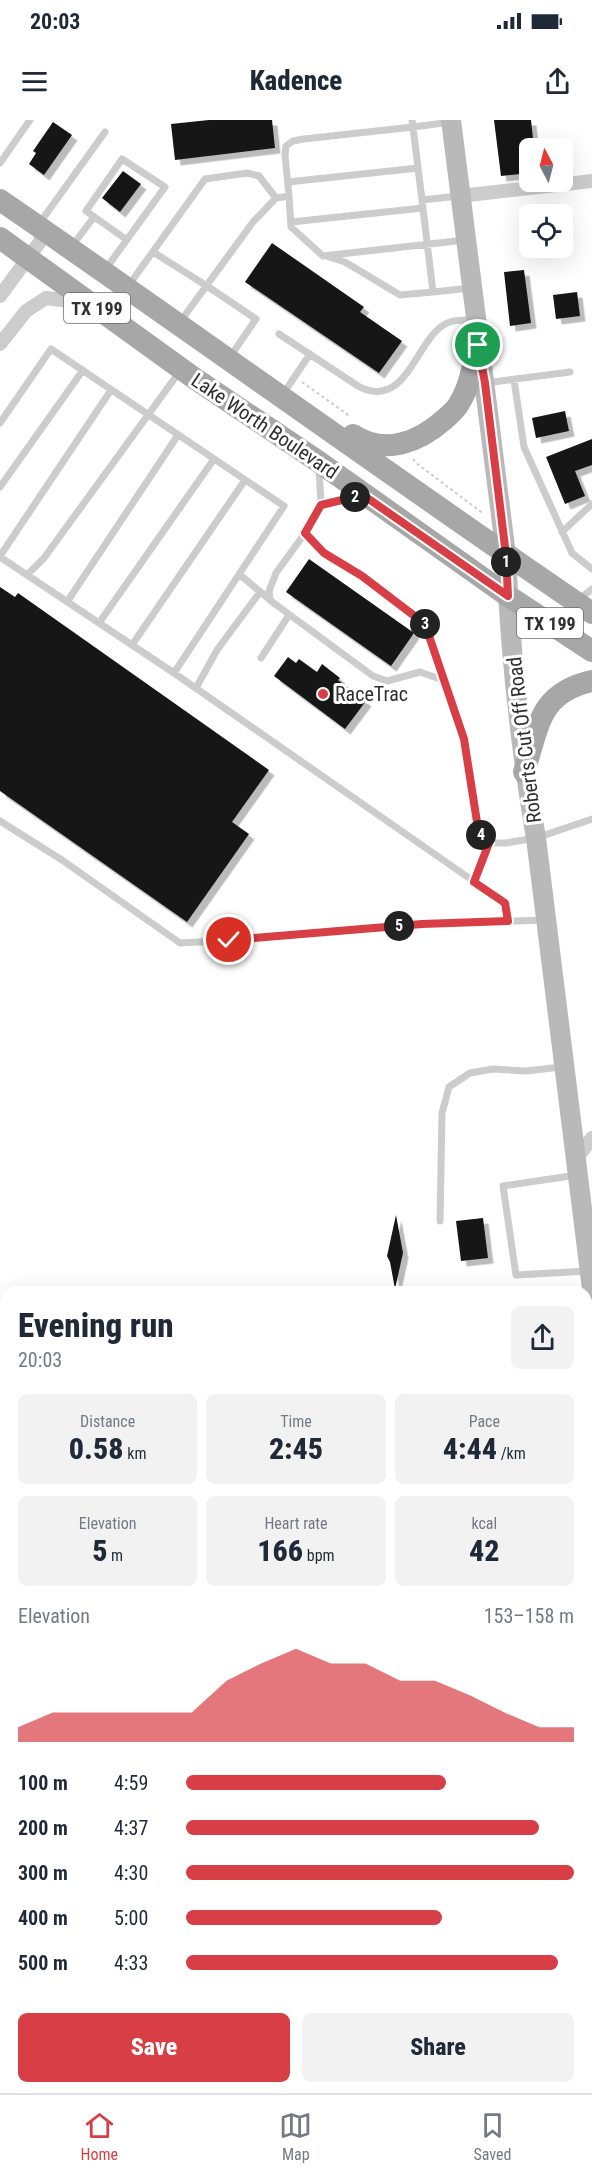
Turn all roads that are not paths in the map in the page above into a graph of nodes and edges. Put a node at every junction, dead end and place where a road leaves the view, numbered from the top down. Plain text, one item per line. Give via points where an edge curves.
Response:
1 (30, 120) edge
2 (451, 121) edge
3 (413, 124) edge
4 (105, 132) dead end
5 (0, 146) edge
6 (10, 149) junction
7 (0, 163) edge
8 (418, 168) junction
9 (592, 181) edge
10 (288, 182) junction
11 (289, 196) junction
12 (460, 196) junction
13 (276, 198) junction
14 (0, 200) edge
15 (422, 204) junction
16 (94, 217) junction
17 (291, 222) junction
18 (42, 229) junction
19 (0, 238) edge
20 (127, 240) junction
21 (466, 240) junction
22 (427, 244) junction
23 (70, 248) junction
24 (153, 252) junction
25 (323, 256) junction
26 (28, 258) junction
27 (104, 272) junction
28 (207, 286) junction
29 (126, 288) junction
30 (471, 288) junction
31 (433, 292) junction
32 (0, 296) edge
33 (91, 303) junction
34 (475, 320) junction
35 (178, 324) junction
36 (279, 334) dead end
37 (0, 344) edge
38 (478, 345) junction
39 (310, 354) junction
40 (228, 359) junction
41 (182, 369) junction
42 (83, 370) junction
43 (570, 372) dead end
44 (514, 380) junction
45 (485, 383) junction
46 (111, 390) junction
47 (281, 397) junction
48 (148, 415) junction
49 (0, 423) edge
50 (330, 430) junction
51 (178, 435) junction
52 (214, 459) junction
53 (319, 462) junction
54 (245, 480) junction
55 (0, 487) edge
56 (363, 495) junction
57 (592, 504) edge
58 (321, 505) junction
59 (562, 532) junction
60 (305, 533) junction
61 (506, 555) junction
62 (0, 557) edge
63 (592, 569) edge
64 (239, 574) junction
65 (27, 575) junction
66 (260, 592) junction
67 (508, 596) junction
68 (270, 600) junction
69 (587, 601) edge
70 (68, 602) junction
71 (290, 615) junction
72 (99, 623) junction
73 (132, 645) junction
74 (592, 651) edge
75 (261, 658) dead end
76 (174, 673) junction
77 (592, 681) edge
78 (196, 688) junction
79 (452, 699) junction
80 (525, 772) junction
81 (592, 819) edge
82 (0, 821) edge
83 (536, 838) junction
84 (489, 843) junction
85 (474, 882) junction
86 (546, 920) junction
87 (508, 921) junction
88 (564, 1066) junction
89 (592, 1138) edge
90 (576, 1168) junction
91 (441, 1221) dead end
92 (591, 1280) edge

1 - 6 lane
2 - 3 lane
2 - 12 street, Roberts Cut Off Road
3 - 8 lane
3 - 10 lane via 293,141 286,146
4 - 18 lane
5 - 6 lane
6 - 7 lane
8 - 10 lane
8 - 15 lane
9 - 12 street
10 - 11 lane
11 - 13 lane
11 - 17 lane
12 - 15 lane
12 - 21 street, Roberts Cut Off Road
13 - 24 lane via 259,176 247,173 205,179
13 - 28 lane via 253,222
14 - 18 main road, Lake Worth Boulevard / TX 199
15 - 17 lane
15 - 22 lane
16 - 20 lane
16 - 20 lane via 86,211 122,159 165,187
16 - 23 lane
17 - 25 lane via 291,227
18 - 23 main road, Lake Worth Boulevard / TX 199
18 - 26 street
19 - 26 main road, Lake Worth Boulevard / TX 199
20 - 27 lane
21 - 22 lane
21 - 30 street, Roberts Cut Off Road
22 - 25 lane
22 - 31 lane
23 - 27 main road, Lake Worth Boulevard / TX 199
24 - 28 lane
24 - 29 lane
25 - 31 lane via 345,262 400,295
26 - 32 street
26 - 33 main road, Lake Worth Boulevard / TX 199
27 - 29 main road, Lake Worth Boulevard / TX 199
28 - 35 lane
28 - 40 lane via 256,319
29 - 35 main road, Lake Worth Boulevard / TX 199
30 - 31 lane
30 - 34 street, Roberts Cut Off Road
33 - 37 street via 46,298 26,311
33 - 41 main road, Lake Worth Boulevard / TX 199
34 - 38 street, Roberts Cut Off Road
34 - 39 lane via 442,326 407,374 379,393 358,386
35 - 40 main road, Lake Worth Boulevard / TX 199
36 - 39 lane
38 - 45 street, Roberts Cut Off Road
38 - 50 main road via 460,403 438,425 413,441 379,446 348,431
39 - 47 lane
40 - 47 main road, Lake Worth Boulevard / TX 199
41 - 48 lane
41 - 53 main road, Lake Worth Boulevard / TX 199
42 - 46 lane
42 - 49 lane via 51,349
42 - 55 lane
43 - 44 lane
44 - 45 lane
44 - 59 lane via 524,447
45 - 61 street, Roberts Cut Off Road
46 - 48 lane
46 - 62 lane
47 - 50 main road, Lake Worth Boulevard / TX 199
48 - 51 lane
48 - 65 lane via 44,558
50 - 61 main road, Lake Worth Boulevard / TX 199
51 - 52 lane
51 - 70 lane
52 - 54 lane
52 - 72 lane
53 - 56 main road, Lake Worth Boulevard / TX 199
53 - 58 lane
54 - 64 lane via 284,506
54 - 73 lane
56 - 58 lane
56 - 67 main road, Lake Worth Boulevard / TX 199
57 - 59 lane
58 - 60 lane
59 - 63 lane via 572,553
60 - 68 lane via 270,584
60 - 79 lane via 324,553 362,576 425,624
61 - 67 street, Roberts Cut Off Road
61 - 69 main road, Lake Worth Boulevard / TX 199
62 - 65 lane
64 - 66 lane
64 - 76 lane
65 - 70 lane
66 - 68 lane
66 - 78 lane via 217,650
67 - 74 main road, Lake Worth Boulevard / TX 199
67 - 80 street, Roberts Cut Off Road
68 - 71 lane
70 - 72 lane
71 - 75 lane
71 - 79 lane via 373,676 387,681 420,672 440,679
72 - 73 lane
73 - 76 lane
76 - 78 lane
77 - 80 main road via 561,692 551,701
78 - 85 lane
79 - 84 lane via 464,739 477,822 482,838
80 - 83 street, Roberts Cut Off Road
81 - 83 lane
82 - 87 lane via 180,943
83 - 84 lane
83 - 86 street, Roberts Cut Off Road
84 - 85 lane
85 - 87 lane via 505,903
86 - 87 lane
86 - 88 street, Roberts Cut Off Road
88 - 90 street, Roberts Cut Off Road
88 - 91 lane via 470,1073 449,1087 442,1113
89 - 90 street
90 - 92 street, Roberts Cut Off Road
90 - 92 lane via 503,1186 516,1275

